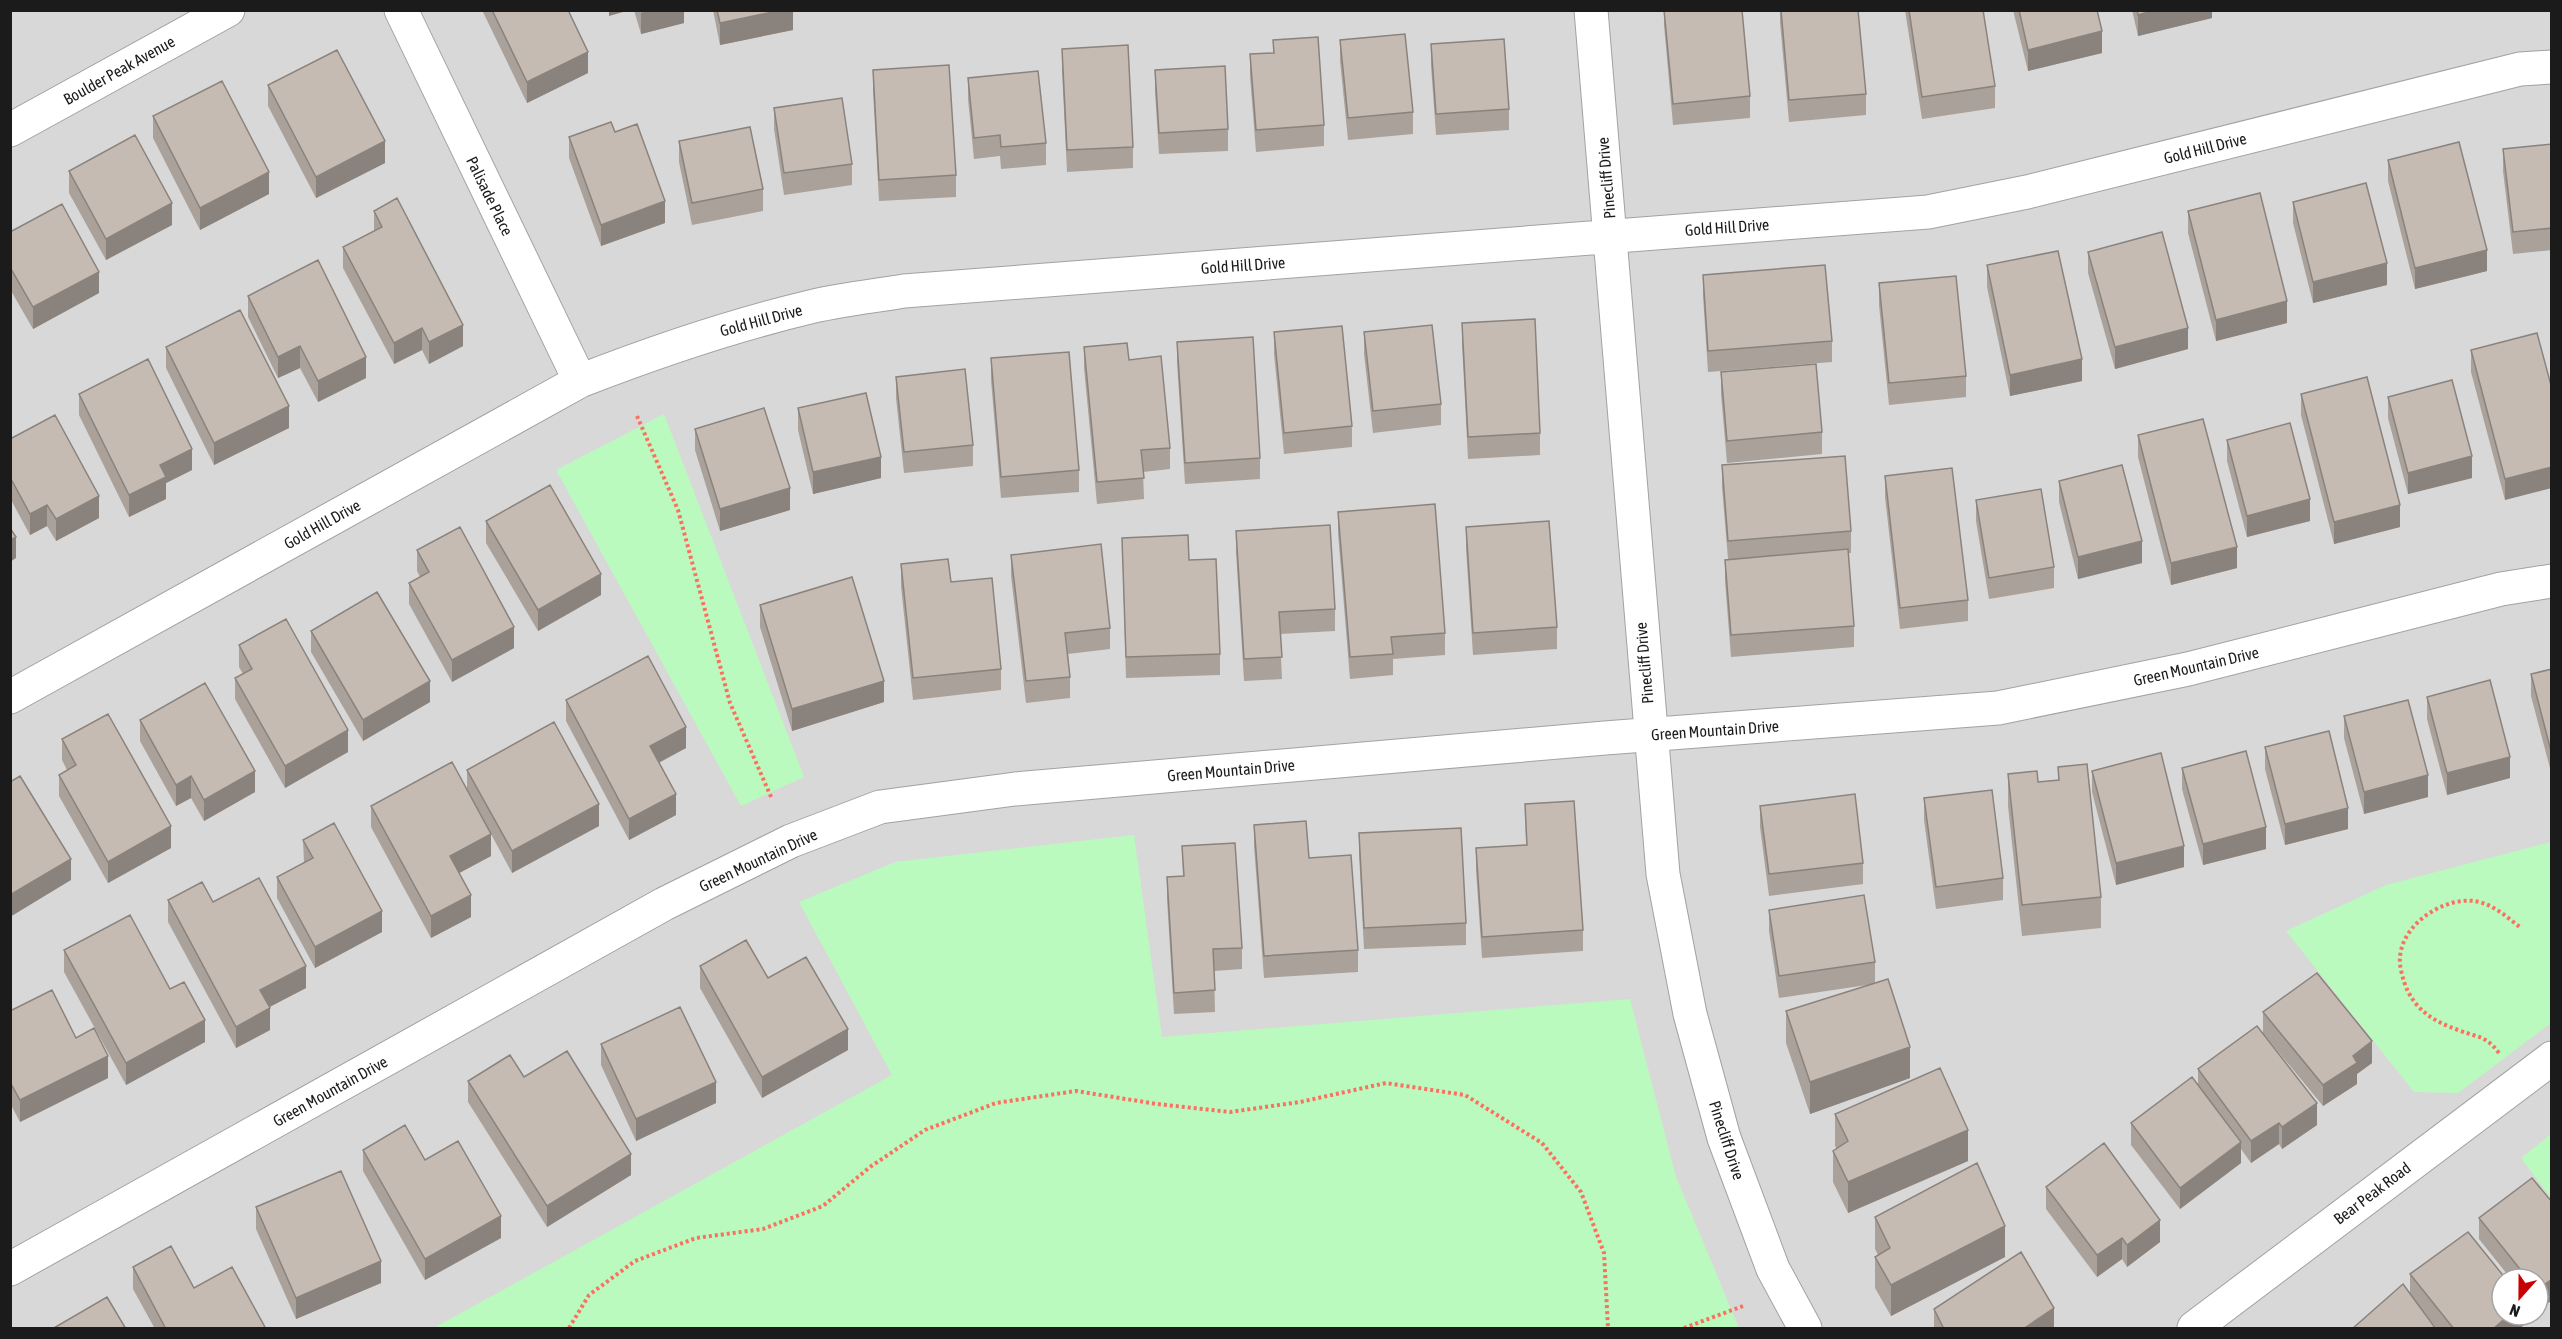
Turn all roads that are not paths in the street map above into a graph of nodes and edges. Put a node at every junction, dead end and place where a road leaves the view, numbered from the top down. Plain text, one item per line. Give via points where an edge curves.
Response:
1 (228, 10) edge
2 (401, 10) edge
3 (1591, 10) edge
4 (2552, 67) edge
5 (10, 129) edge
6 (1611, 237) junction
7 (580, 381) junction
8 (2552, 581) edge
9 (10, 697) edge
10 (1650, 735) junction
11 (2552, 1058) edge
12 (10, 1269) edge
13 (1805, 1329) edge
14 (2194, 1329) edge

1 - 5 street, Boulder Peak Avenue
2 - 7 street, Palisade Place
3 - 6 street, Pinecliff Drive
4 - 6 street, Gold Hill Drive via 2520,69 2027,192 1928,212
6 - 7 street, Gold Hill Drive via 904,291 816,306 728,328
6 - 10 street, Pinecliff Drive
7 - 9 street, Gold Hill Drive
8 - 10 street, Green Mountain Drive via 2502,589 2188,669 1998,708
10 - 12 street, Green Mountain Drive via 1015,789 880,807 791,841 664,904
10 - 13 street, Pinecliff Drive via 1663,874 1690,1014 1724,1138 1773,1269
11 - 14 street, Bear Peak Road

